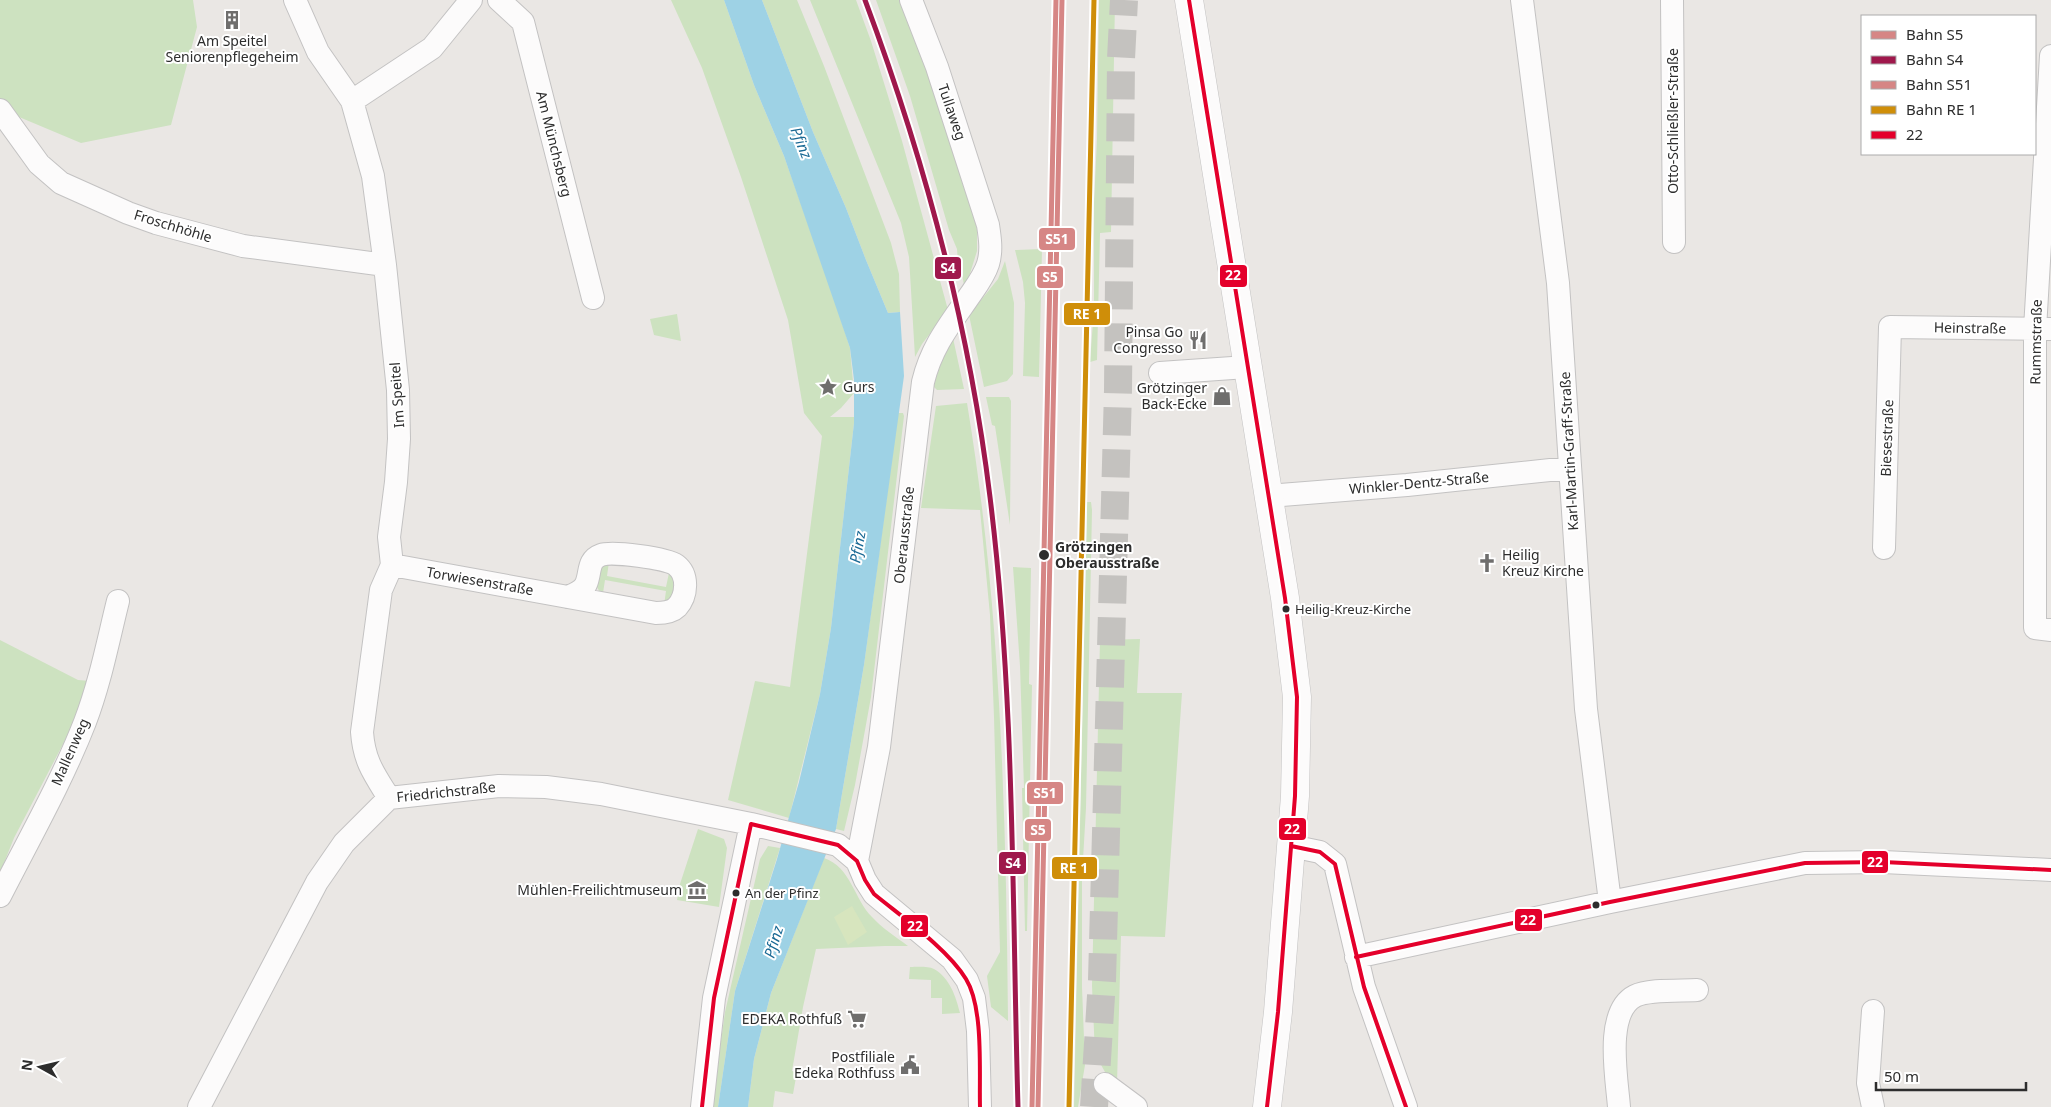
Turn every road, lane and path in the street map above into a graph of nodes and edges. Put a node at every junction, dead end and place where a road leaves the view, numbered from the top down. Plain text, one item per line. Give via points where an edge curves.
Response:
1 (295, 0) edge
2 (471, 0) edge
3 (499, 0) edge
4 (911, 0) edge
5 (1189, 0) edge
6 (1522, 0) edge
7 (1672, 0) edge
8 (2051, 56) edge
9 (352, 101) junction
10 (0, 110) edge
11 (988, 225) joint
12 (1674, 242) dead end
13 (386, 265) junction
14 (593, 298) dead end
15 (1890, 327) joint
16 (2043, 329) edge
17 (1247, 367) junction
18 (1160, 373) dead end
19 (1569, 468) junction
20 (1268, 496) junction
21 (1884, 548) dead end
22 (392, 565) junction
23 (568, 597) junction
24 (118, 601) dead end
25 (2043, 629) edge
26 (389, 798) junction
27 (760, 826) junction
28 (1291, 846) junction
29 (857, 861) junction
30 (2051, 870) edge
31 (0, 896) edge
32 (1610, 902) junction
33 (1356, 957) junction
34 (1697, 990) dead end
35 (1873, 1011) dead end
36 (1105, 1084) dead end
37 (199, 1107) edge
38 (702, 1107) edge
39 (980, 1107) edge
40 (1136, 1107) edge
41 (1267, 1107) edge
42 (1406, 1107) edge
43 (1619, 1107) edge
44 (1873, 1107) edge

1 - 9 street, Im Speitel via 318,52
2 - 9 street via 432,48
3 - 14 street, Am Münchsberg via 523,22
4 - 11 street, Tullaweg via 951,109
5 - 17 street
6 - 19 street, Karl-Martin-Graff-Straße via 1558,283
7 - 12 street, Otto-Schließler-Straße
8 - 16 street, Rummstraße
9 - 13 street, Im Speitel via 373,176
10 - 13 street, Froschhöhle via 39,164 61,183 128,213 243,246
11 - 29 street, Oberausstraße via 990,253 986,270 936,344 922,382 879,747
13 - 22 street, Im Speitel via 398,390 399,439 389,537
15 - 16 street, Heinstraße
15 - 21 street, Biesestraße
16 - 25 street, Rummstraße
17 - 18 street
17 - 20 street
19 - 20 street, Winkler-Dentz-Straße
19 - 32 street, Karl-Martin-Graff-Straße via 1586,708
20 - 28 street via 1297,697 1296,787
22 - 23 street, Torwiesenstraße
22 - 26 street, Im Speitel via 381,590 362,732 363,751
23 - 23 street, Torwiesenstraße via 666,613 677,608 686,582 676,565 616,552 595,558 580,592
24 - 31 street, Mallenweg via 85,721
26 - 27 street, Friedrichstraße via 499,786 546,787 601,794
26 - 37 street, Friedrichstraße via 344,843 317,882
27 - 29 street, Friedrichstraße via 838,845
27 - 38 street via 714,998
28 - 33 street via 1320,852 1335,864
28 - 41 street
29 - 39 street via 874,894 952,959 967,980 974,998 978,1031
30 - 32 street via 1883,862 1805,863
32 - 33 street
33 - 42 street
34 - 43 street via 1635,996 1623,1008 1616,1025 1615,1044
35 - 44 street via 1868,1083
36 - 40 street

